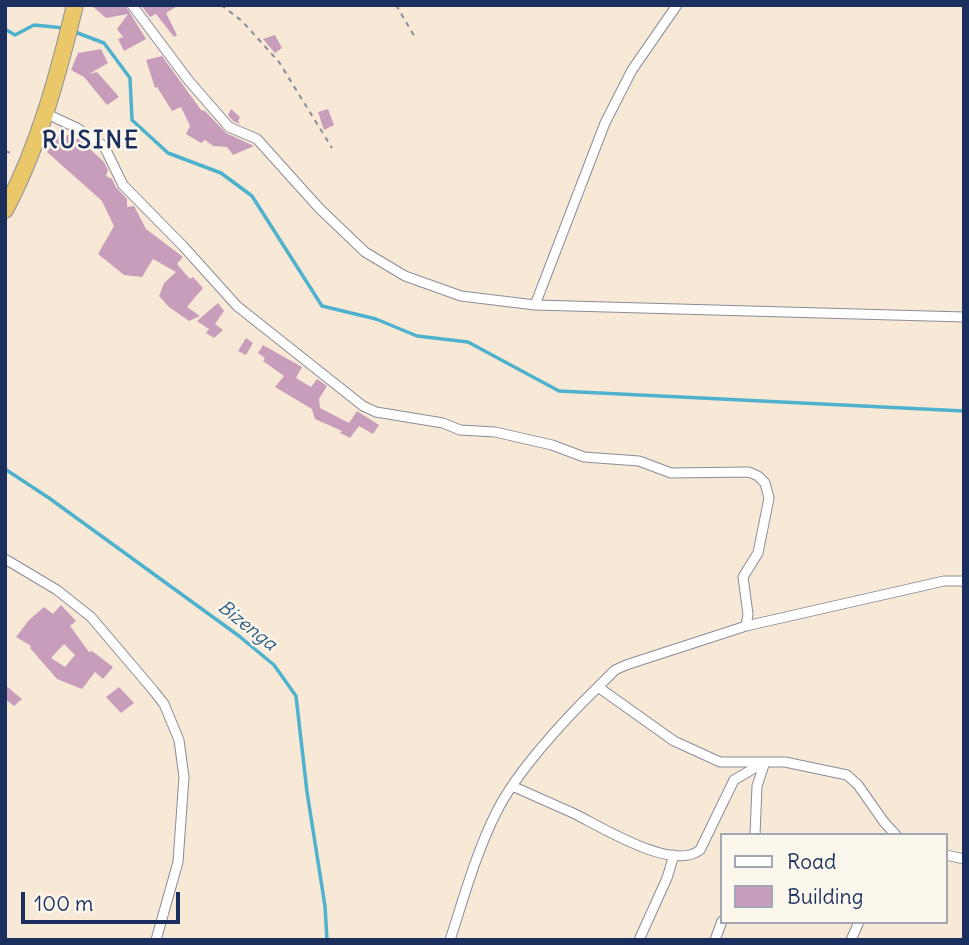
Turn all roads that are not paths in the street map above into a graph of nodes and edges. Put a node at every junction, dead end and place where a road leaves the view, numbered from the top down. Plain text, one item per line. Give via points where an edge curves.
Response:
1 (132, 5) edge
2 (677, 5) edge
3 (74, 10) edge
4 (45, 113) junction
5 (5, 210) edge
6 (536, 306) junction
7 (964, 317) edge
8 (5, 559) edge
9 (964, 581) edge
10 (746, 626) junction
11 (598, 687) junction
12 (765, 762) junction
13 (512, 786) junction
14 (755, 833) edge
15 (890, 833) edge
16 (674, 855) junction
17 (858, 924) edge
18 (156, 940) edge
19 (450, 940) edge
20 (639, 940) edge
21 (851, 940) edge

1 - 6 street via 215,113 229,127 257,139 365,252 405,276 461,296
2 - 6 street via 632,70 605,123
3 - 4 highway
4 - 5 highway
4 - 10 street via 104,146 123,185 230,299 363,406 460,430 495,432 552,445 584,457 639,461 671,473 749,472 758,476 769,498 758,553 743,578
6 - 7 street
8 - 18 street via 91,617 153,690 179,740 184,777 178,862
9 - 10 street
10 - 11 street via 626,665
11 - 12 street via 674,741 720,762
11 - 13 street
12 - 14 street via 757,786
12 - 15 street via 847,775
12 - 16 street via 734,780 700,850 692,856
13 - 16 street via 622,839
13 - 19 street via 478,853
16 - 20 street
17 - 21 street

